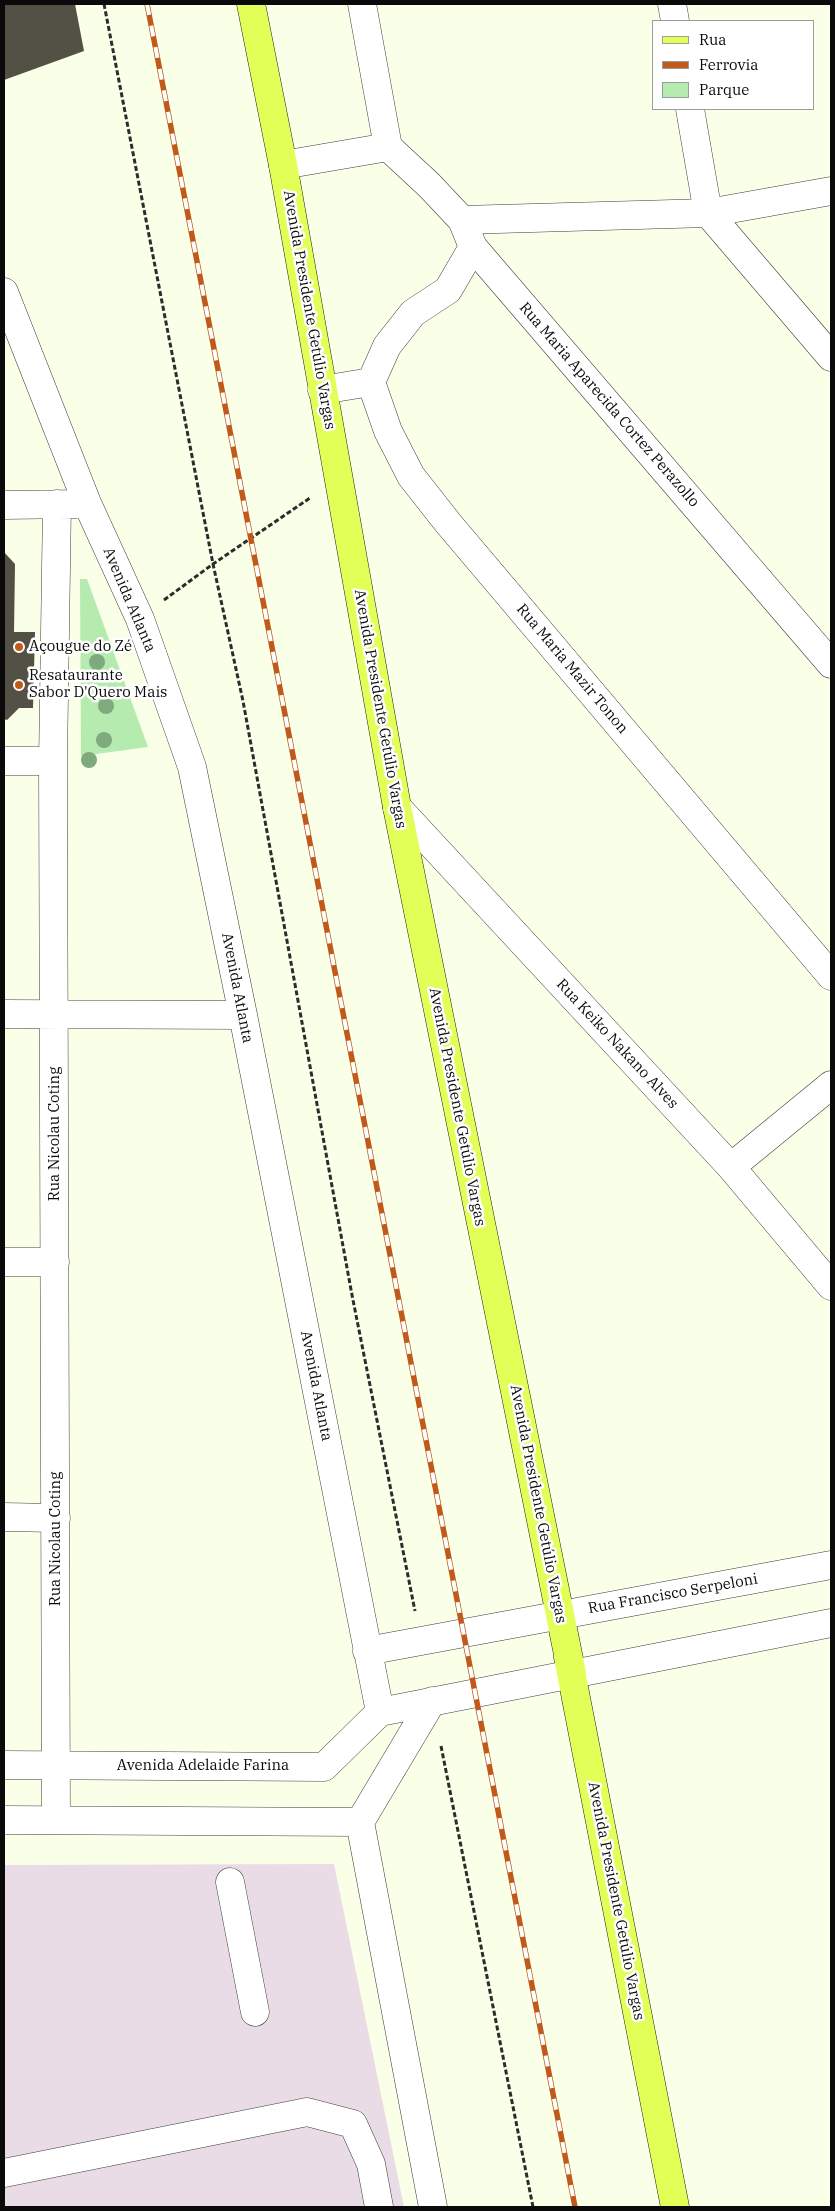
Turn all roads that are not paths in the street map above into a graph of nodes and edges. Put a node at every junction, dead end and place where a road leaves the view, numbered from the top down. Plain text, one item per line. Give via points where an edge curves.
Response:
1 (251, 4) edge
2 (362, 4) edge
3 (672, 4) edge
4 (675, 20) edge
5 (690, 110) edge
6 (388, 147) junction
7 (283, 165) junction
8 (831, 191) edge
9 (708, 213) junction
10 (462, 220) junction
11 (473, 247) junction
12 (4, 292) edge
13 (831, 357) edge
14 (371, 382) junction
15 (322, 390) junction
16 (87, 503) junction
17 (57, 504) junction
18 (4, 505) edge
19 (831, 664) edge
20 (4, 761) edge
21 (53, 761) junction
22 (397, 807) junction
23 (831, 976) edge
24 (4, 1014) edge
25 (55, 1014) junction
26 (243, 1015) junction
27 (831, 1085) edge
28 (731, 1167) junction
29 (4, 1262) edge
30 (55, 1262) junction
31 (831, 1286) edge
32 (4, 1517) edge
33 (56, 1518) junction
34 (831, 1565) edge
35 (560, 1615) junction
36 (831, 1623) edge
37 (367, 1651) junction
38 (572, 1674) junction
39 (432, 1701) junction
40 (380, 1712) junction
41 (56, 1764) junction
42 (4, 1765) edge
43 (4, 1820) edge
44 (56, 1820) junction
45 (360, 1822) junction
46 (230, 1882) dead end
47 (255, 2012) dead end
48 (4, 2173) edge
49 (379, 2207) edge
50 (433, 2207) edge
51 (675, 2207) edge

1 - 7 main road, Avenida Presidente Getúlio Vargas
2 - 6 street
3 - 4 street
5 - 9 street
6 - 7 street
6 - 10 street, Rua Maria Aparecida Cortez Perazollo
7 - 15 main road, Avenida Presidente Getúlio Vargas
8 - 9 street
9 - 10 street
9 - 13 street
10 - 11 street, Rua Maria Aparecida Cortez Perazollo
11 - 14 street via 448,290 413,313 387,346
11 - 19 street, Rua Maria Aparecida Cortez Perazollo
12 - 16 street, Avenida Atlanta
14 - 15 street
14 - 23 street, Rua Maria Mazir Tonon via 388,431 411,476
15 - 22 main road, Avenida Presidente Getúlio Vargas
16 - 17 street
16 - 26 street, Avenida Atlanta via 140,619 192,766
17 - 18 street
17 - 21 street, Rua Nicolau Coting
20 - 21 street
21 - 25 street, Rua Nicolau Coting
22 - 28 street, Rua Keiko Nakano Alves
22 - 35 main road, Avenida Presidente Getúlio Vargas
24 - 25 street
25 - 26 street
25 - 30 street, Rua Nicolau Coting
26 - 37 street, Avenida Atlanta
27 - 28 street
28 - 31 street, Rua Keiko Nakano Alves
29 - 30 street
30 - 33 street, Rua Nicolau Coting
32 - 33 street
33 - 41 street, Rua Nicolau Coting
34 - 35 street, Rua Francisco Serpeloni
35 - 37 street, Rua Francisco Serpeloni
35 - 38 main road, Avenida Presidente Getúlio Vargas
36 - 38 street
37 - 40 street, Avenida Atlanta
38 - 39 street
38 - 51 main road, Avenida Presidente Getúlio Vargas
39 - 40 street
39 - 45 street
40 - 41 street, Avenida Adelaide Farina via 324,1766
41 - 42 street, Avenida Adelaide Farina
41 - 44 street, Rua Nicolau Coting
43 - 44 street
44 - 45 street
45 - 50 street
46 - 47 street
48 - 49 street via 307,2112 353,2124 371,2164

